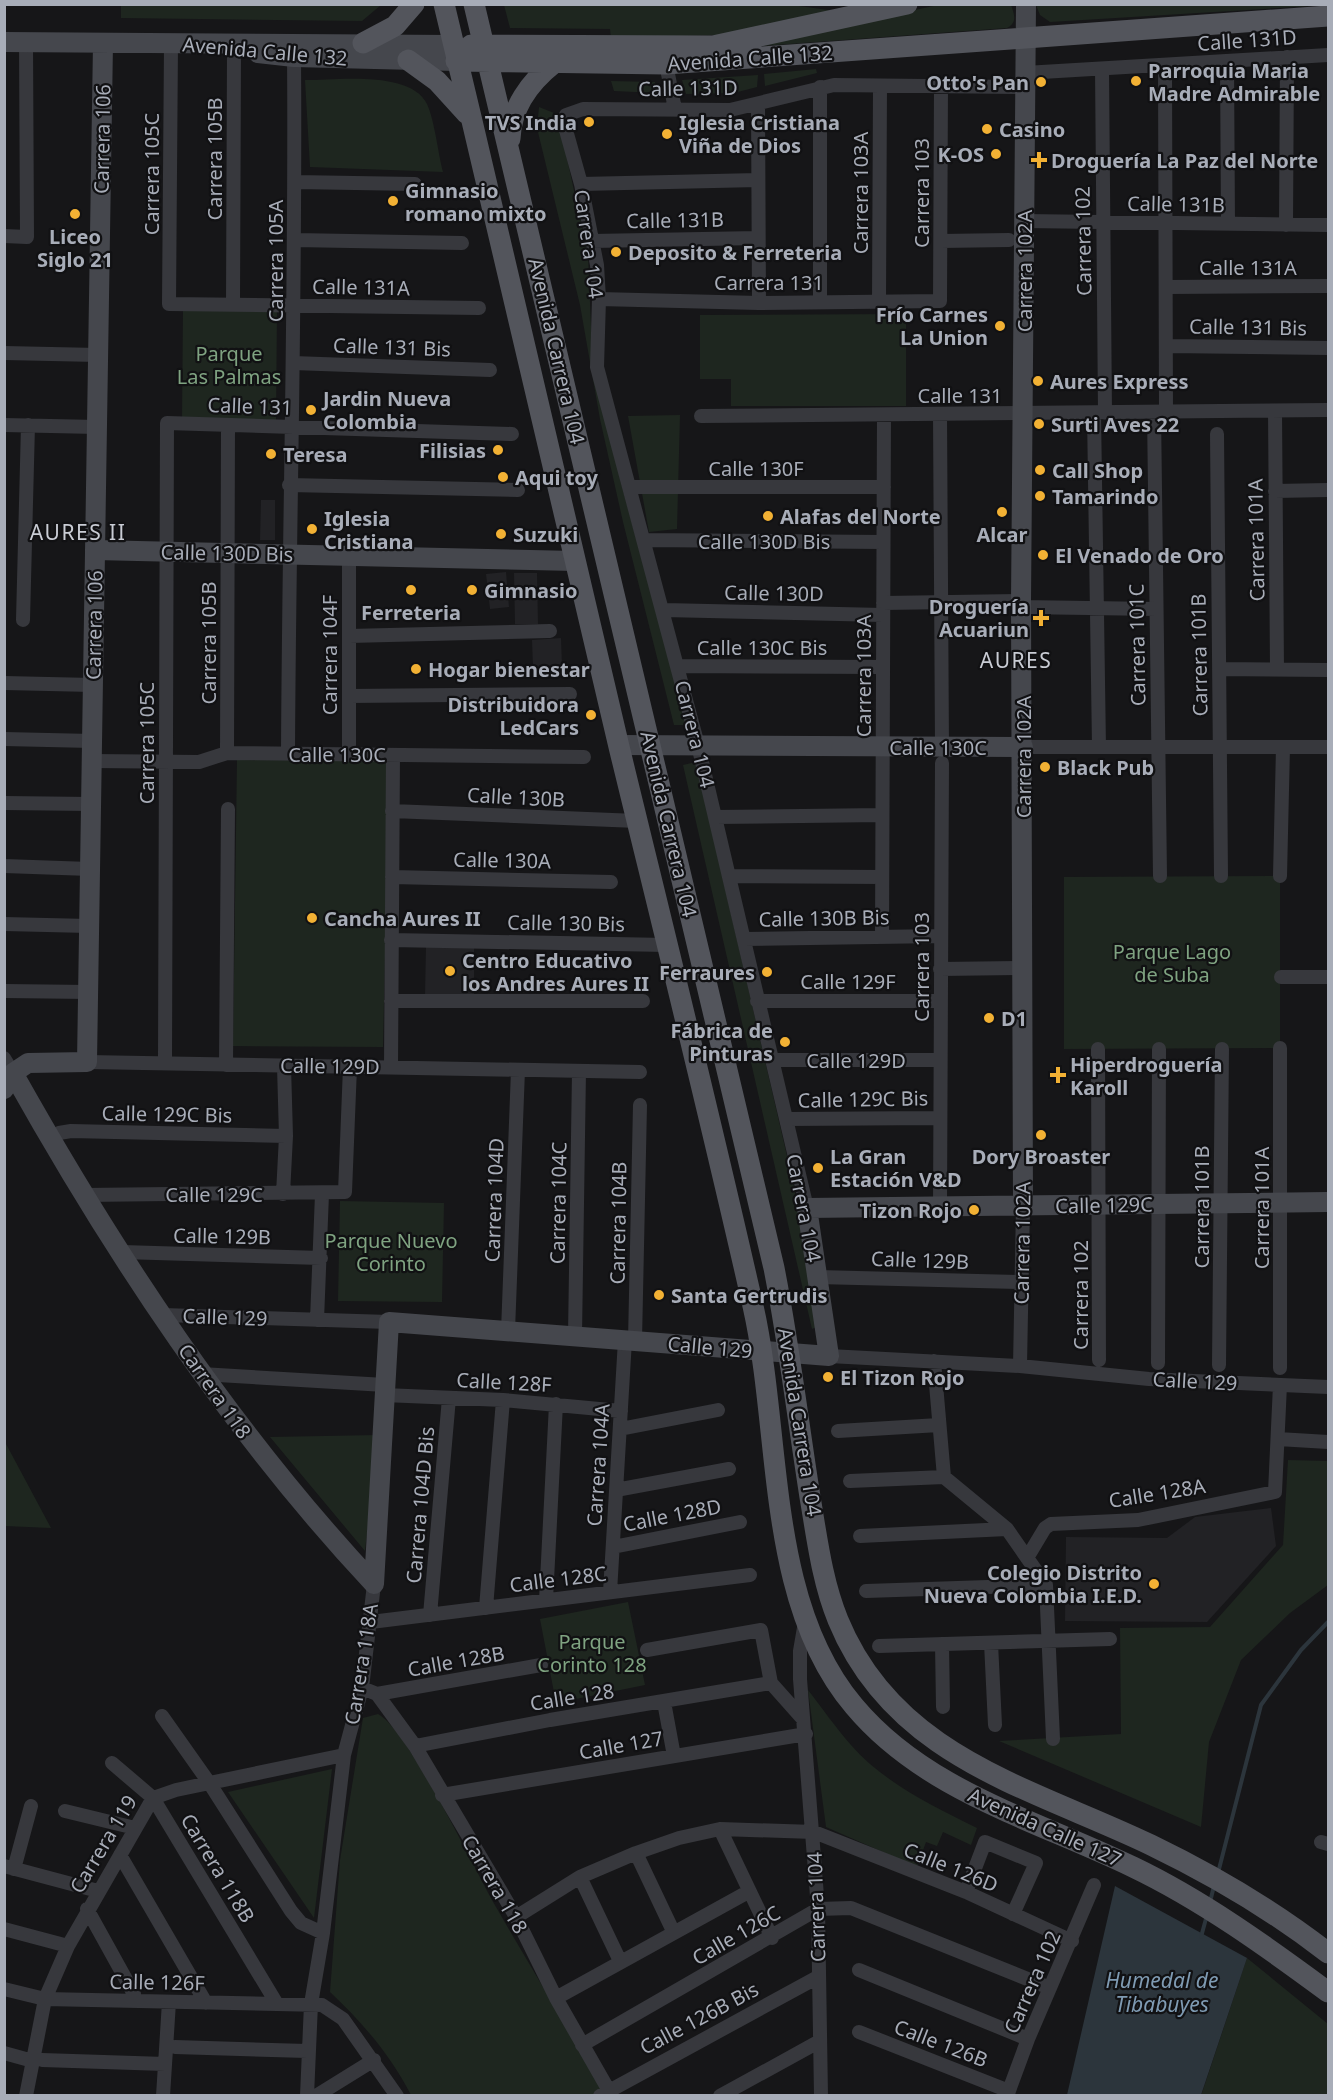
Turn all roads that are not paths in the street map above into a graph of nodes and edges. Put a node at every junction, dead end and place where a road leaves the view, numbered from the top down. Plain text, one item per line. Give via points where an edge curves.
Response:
1 (414, 4) edge
2 (444, 4) edge
3 (474, 4) edge
4 (907, 4) edge
5 (1026, 4) edge
6 (1329, 16) edge
7 (1025, 38) junction
8 (4, 42) edge
9 (26, 42) junction
10 (104, 43) junction
11 (363, 43) junction
12 (171, 44) junction
13 (234, 51) junction
14 (455, 53) junction
15 (486, 53) junction
16 (1329, 55) edge
17 (294, 57) junction
18 (1287, 57) junction
19 (408, 60) junction
20 (1227, 61) junction
21 (554, 63) junction
22 (666, 64) junction
23 (1166, 65) junction
24 (1101, 69) junction
25 (1025, 80) junction
26 (880, 86) junction
27 (941, 86) junction
28 (820, 87) junction
29 (758, 104) junction
30 (675, 109) junction
31 (566, 115) joint
32 (469, 117) junction
33 (510, 152) junction
34 (758, 180) junction
35 (295, 182) junction
36 (415, 184) dead end
37 (581, 184) junction
38 (1024, 221) junction
39 (1102, 222) junction
40 (1167, 223) junction
41 (1228, 224) junction
42 (1286, 225) junction
43 (1329, 225) edge
44 (4, 236) edge
45 (758, 238) junction
46 (295, 240) junction
47 (592, 240) junction
48 (1009, 240) dead end
49 (941, 241) junction
50 (462, 243) dead end
51 (1329, 286) edge
52 (1168, 287) junction
53 (599, 299) junction
54 (820, 301) junction
55 (879, 301) junction
56 (940, 301) joint
57 (759, 303) junction
58 (169, 304) joint
59 (233, 304) junction
60 (294, 305) junction
61 (479, 308) dead end
62 (1168, 346) junction
63 (1329, 348) edge
64 (4, 353) edge
65 (98, 355) junction
66 (293, 363) junction
67 (490, 369) dead end
68 (1329, 410) edge
69 (1275, 411) junction
70 (1160, 412) junction
71 (1099, 413) junction
72 (940, 414) junction
73 (1023, 414) junction
74 (884, 415) junction
75 (701, 416) dead end
76 (167, 423) joint
77 (4, 425) edge
78 (28, 425) junction
79 (228, 425) junction
80 (97, 427) junction
81 (291, 427) junction
82 (512, 434) dead end
83 (1217, 434) dead end
84 (289, 485) junction
85 (629, 487) junction
86 (884, 487) junction
87 (518, 490) dead end
88 (1329, 490) edge
89 (1275, 491) junction
90 (644, 540) junction
91 (883, 542) junction
92 (95, 550) junction
93 (166, 552) junction
94 (227, 553) junction
95 (289, 555) junction
96 (349, 556) junction
97 (575, 561) junction
98 (942, 602) junction
99 (1021, 604) junction
100 (1097, 608) junction
101 (883, 609) junction
102 (1156, 609) junction
103 (664, 610) junction
104 (23, 620) dead end
105 (550, 631) dead end
106 (349, 636) junction
107 (678, 666) junction
108 (883, 667) junction
109 (1219, 669) junction
110 (1277, 669) junction
111 (1329, 670) edge
112 (4, 683) edge
113 (93, 685) junction
114 (570, 694) dead end
115 (349, 696) junction
116 (4, 739) edge
117 (92, 741) junction
118 (619, 745) junction
119 (650, 745) junction
120 (698, 746) junction
121 (882, 747) junction
122 (1023, 747) junction
123 (1099, 747) junction
124 (1158, 747) junction
125 (1220, 747) junction
126 (1283, 747) junction
127 (1329, 747) edge
128 (227, 753) junction
129 (288, 754) junction
130 (349, 754) junction
131 (393, 755) junction
132 (942, 755) junction
133 (584, 756) dead end
134 (92, 761) junction
135 (164, 762) junction
136 (4, 803) edge
137 (91, 804) junction
138 (228, 809) dead end
139 (393, 811) junction
140 (882, 815) junction
141 (715, 817) junction
142 (637, 821) junction
143 (4, 866) edge
144 (90, 869) junction
145 (729, 876) junction
146 (1160, 876) dead end
147 (1221, 876) dead end
148 (1280, 876) dead end
149 (392, 877) junction
150 (882, 877) junction
151 (611, 882) dead end
152 (4, 924) edge
153 (89, 926) junction
154 (940, 936) junction
155 (882, 937) junction
156 (744, 939) junction
157 (392, 940) junction
158 (667, 945) junction
159 (940, 969) junction
160 (1023, 969) junction
161 (1281, 977) dead end
162 (1329, 977) edge
163 (4, 992) edge
164 (89, 992) junction
165 (643, 1000) dead end
166 (756, 1000) junction
167 (391, 1001) junction
168 (940, 1001) junction
169 (1280, 1048) dead end
170 (1098, 1049) dead end
171 (1159, 1049) dead end
172 (1222, 1049) dead end
173 (772, 1060) junction
174 (940, 1060) junction
175 (87, 1062) junction
176 (165, 1064) junction
177 (226, 1065) junction
178 (284, 1065) junction
179 (350, 1067) junction
180 (391, 1067) junction
181 (518, 1070) junction
182 (579, 1071) junction
183 (10, 1072) edge
184 (640, 1072) dead end
185 (640, 1105) dead end
186 (939, 1118) junction
187 (787, 1119) junction
188 (286, 1136) junction
189 (50, 1139) junction
190 (283, 1194) junction
191 (322, 1194) junction
192 (84, 1195) junction
193 (1329, 1202) edge
194 (1281, 1203) junction
195 (1159, 1204) junction
196 (1221, 1204) junction
197 (1099, 1205) junction
198 (1023, 1206) junction
199 (940, 1207) junction
200 (807, 1208) junction
201 (122, 1252) junction
202 (321, 1258) junction
203 (817, 1277) junction
204 (1022, 1282) junction
205 (163, 1315) junction
206 (317, 1320) junction
207 (388, 1322) junction
208 (508, 1331) junction
209 (575, 1336) junction
210 (630, 1341) junction
211 (762, 1352) junction
212 (790, 1353) junction
213 (829, 1356) junction
214 (1100, 1360) dead end
215 (934, 1361) junction
216 (1158, 1363) dead end
217 (1220, 1365) dead end
218 (1020, 1366) junction
219 (1280, 1368) dead end
220 (201, 1374) junction
221 (1280, 1385) junction
222 (1329, 1387) edge
223 (385, 1390) junction
224 (449, 1398) junction
225 (502, 1400) junction
226 (556, 1404) junction
227 (718, 1410) dead end
228 (621, 1411) junction
229 (939, 1425) junction
230 (620, 1430) junction
231 (838, 1431) dead end
232 (1278, 1439) junction
233 (1329, 1442) edge
234 (729, 1469) dead end
235 (944, 1477) junction
236 (850, 1481) dead end
237 (616, 1490) junction
238 (740, 1522) dead end
239 (1007, 1529) junction
240 (860, 1536) dead end
241 (613, 1546) junction
242 (1027, 1558) junction
243 (750, 1575) dead end
244 (374, 1584) junction
245 (1046, 1585) junction
246 (866, 1591) dead end
247 (610, 1592) junction
248 (546, 1600) junction
249 (486, 1608) junction
250 (430, 1615) junction
251 (806, 1620) junction
252 (371, 1622) junction
253 (1110, 1639) dead end
254 (1048, 1641) junction
255 (991, 1642) junction
256 (942, 1644) junction
257 (850, 1646) joint
258 (879, 1646) dead end
259 (647, 1650) dead end
260 (541, 1665) dead end
261 (771, 1683) junction
262 (362, 1688) junction
263 (377, 1694) junction
264 (664, 1702) junction
265 (943, 1707) dead end
266 (162, 1716) dead end
267 (803, 1719) junction
268 (995, 1725) dead end
269 (806, 1734) junction
270 (1053, 1739) dead end
271 (416, 1746) junction
272 (344, 1755) junction
273 (674, 1755) junction
274 (112, 1762) dead end
275 (210, 1784) junction
276 (442, 1795) junction
277 (153, 1798) junction
278 (31, 1806) dead end
279 (66, 1811) dead end
280 (135, 1828) junction
281 (720, 1829) junction
282 (814, 1832) junction
283 (636, 1852) junction
284 (120, 1855) junction
285 (9, 1868) edge
286 (579, 1877) junction
287 (1094, 1886) dead end
288 (98, 1891) junction
289 (748, 1892) junction
290 (966, 1892) junction
291 (87, 1909) junction
292 (819, 1909) junction
293 (1014, 1914) junction
294 (516, 1917) junction
295 (4, 1929) edge
296 (673, 1931) junction
297 (323, 1933) junction
298 (772, 1938) junction
299 (1072, 1941) junction
300 (68, 1946) junction
301 (1329, 1953) edge
302 (620, 1961) junction
303 (860, 1970) dead end
304 (818, 1977) junction
305 (1050, 1988) junction
306 (4, 1989) edge
307 (1329, 1992) edge
308 (134, 1994) dead end
309 (556, 1998) junction
310 (45, 2000) junction
311 (169, 2001) junction
312 (206, 2003) junction
313 (277, 2004) junction
314 (310, 2004) junction
315 (859, 2032) dead end
316 (1028, 2039) junction
317 (820, 2042) junction
318 (582, 2045) junction
319 (175, 2047) dead end
320 (307, 2051) junction
321 (4, 2054) edge
322 (38, 2060) junction
323 (375, 2060) junction
324 (165, 2064) junction
325 (607, 2093) edge
326 (1008, 2093) edge
327 (26, 2096) edge
328 (163, 2096) edge
329 (307, 2096) edge
330 (316, 2096) edge
331 (397, 2096) edge
332 (720, 2096) edge
333 (821, 2096) edge

1 - 11 main road via 395,26
2 - 14 main road, Avenida Carrera 104
3 - 15 main road, Avenida Carrera 104
4 - 15 main road, Avenida Calle 132 via 713,46
5 - 7 street, Carrera 102A
6 - 7 main road, Avenida Calle 132
7 - 22 main road, Avenida Calle 132
7 - 25 street, Carrera 102A
8 - 9 street, Avenida Calle 132
9 - 10 street, Avenida Calle 132
9 - 44 street via 27,237
10 - 12 street, Avenida Calle 132
10 - 65 street, Carrera 106
11 - 12 street, Avenida Calle 132
11 - 14 street, Avenida Calle 132
12 - 13 street, Avenida Calle 132
12 - 58 street, Carrera 105C
13 - 17 street, Avenida Calle 132
13 - 59 street, Carrera 105B
14 - 15 main road, Avenida Calle 132
14 - 19 street, Avenida Calle 132
14 - 32 main road, Avenida Carrera 104
15 - 21 main road, Avenida Calle 132
15 - 33 main road, Avenida Carrera 104
16 - 18 street, Calle 131D
17 - 19 street, Avenida Calle 132
17 - 35 street, Carrera 105A
18 - 20 street, Calle 131D
18 - 42 street
19 - 32 main road via 437,81
20 - 23 street, Calle 131D
20 - 41 street
21 - 22 main road, Avenida Calle 132
21 - 33 main road via 521,99 510,134
22 - 30 street
23 - 24 street, Calle 131D
23 - 40 street, Carrera 101C
24 - 25 street, Calle 131D
24 - 39 street, Carrera 102
25 - 27 street, Calle 131D
25 - 38 street, Carrera 102A
26 - 27 street, Calle 131D
26 - 28 street, Calle 131D
26 - 55 street, Carrera 103A
27 - 49 street, Carrera 103
28 - 29 street, Calle 131D
28 - 54 street
29 - 30 street, Calle 131D via 730,110
29 - 34 street
30 - 31 street, Calle 131D via 583,109
31 - 37 street, Carrera 104 via 564,123
32 - 97 main road, Avenida Carrera 104
33 - 119 main road, Avenida Carrera 104
34 - 37 street
34 - 45 street
35 - 36 street
35 - 46 street, Carrera 105A
37 - 47 street, Carrera 104
38 - 39 street, Calle 131B
38 - 73 street, Carrera 102A
39 - 40 street, Calle 131B
39 - 71 street, Carrera 102
40 - 41 street, Calle 131B
40 - 52 street, Carrera 101C
41 - 42 street, Calle 131B
42 - 43 street, Calle 131B
45 - 47 street, Calle 131B
45 - 57 street
46 - 50 street
46 - 60 street, Carrera 105A
47 - 53 street, Carrera 104
48 - 49 street
49 - 56 street, Carrera 103
51 - 52 street, Calle 131A
52 - 62 street, Carrera 101C
53 - 57 street, Carrera 131
53 - 85 street, Carrera 104 via 597,367
54 - 55 street, Carrera 131
54 - 57 street, Carrera 131
55 - 56 street, Carrera 131
58 - 59 street, Calle 131A
59 - 60 street, Calle 131A
60 - 61 street, Calle 131A
60 - 66 street, Carrera 105A
62 - 63 street, Calle 131 Bis
62 - 70 street, Carrera 101C
64 - 65 street
65 - 80 street, Carrera 106
66 - 67 street, Calle 131 Bis
66 - 81 street, Carrera 105A
68 - 69 street, Calle 131
69 - 70 street, Calle 131
69 - 89 street, Carrera 101A
70 - 71 street, Calle 131
70 - 102 street, Carrera 101C
71 - 73 street, Calle 131
71 - 100 street, Carrera 102
72 - 73 street, Calle 131
72 - 74 street, Calle 131
72 - 98 street, Carrera 103
73 - 99 street, Carrera 102A
74 - 75 street, Calle 131
74 - 86 street, Carrera 103A
76 - 79 street, Calle 131
76 - 93 street, Carrera 105C
77 - 78 street
78 - 80 street
78 - 104 street
79 - 81 street, Calle 131
79 - 94 street, Carrera 105B
80 - 92 street, Carrera 106
81 - 82 street, Calle 131
81 - 84 street, Carrera 105A
83 - 109 street, Carrera 101B
84 - 87 street
84 - 95 street, Carrera 105A
85 - 86 street, Calle 130F
85 - 90 street, Carrera 104
86 - 91 street, Carrera 103A
88 - 89 street
89 - 110 street, Carrera 101A
90 - 91 street, Calle 130D Bis
90 - 103 street, Carrera 104
91 - 101 street, Carrera 103A
92 - 93 street, Calle 130D Bis
92 - 113 street, Carrera 106
93 - 94 street, Calle 130D Bis
93 - 135 street, Carrera 105C
94 - 95 street, Calle 130D Bis
94 - 128 street, Carrera 105B
95 - 96 street, Calle 130D Bis
95 - 129 street, Carrera 105A
96 - 97 street, Calle 130D Bis
96 - 106 street, Carrera 104F
97 - 118 main road, Avenida Carrera 104
98 - 99 street, Calle 130D
98 - 101 street, Calle 130D
98 - 132 street, Carrera 103
99 - 100 street, Calle 130D
99 - 122 street, Carrera 102A
100 - 102 street, Calle 130D
100 - 123 street, Carrera 102
101 - 103 street, Calle 130D
101 - 108 street, Carrera 103A
102 - 124 street, Carrera 101C
103 - 107 street, Carrera 104
105 - 106 street
106 - 115 street, Carrera 104F
107 - 108 street, Calle 130C Bis
107 - 120 street, Carrera 104
108 - 121 street, Carrera 103A
109 - 110 street
109 - 125 street, Carrera 101B
110 - 111 street
112 - 113 street
113 - 117 street, Carrera 106
114 - 115 street
115 - 130 street, Carrera 104F
116 - 117 street
117 - 134 street, Carrera 106
118 - 119 street, Calle 130C
118 - 142 main road, Avenida Carrera 104
119 - 120 street, Calle 130C
119 - 212 main road, Avenida Carrera 104 via 774,1268
120 - 121 street, Calle 130C
120 - 141 street, Carrera 104
121 - 132 street, Calle 130C
121 - 140 street, Carrera 103A
122 - 123 street, Calle 130C
122 - 132 street, Calle 130C
122 - 160 street, Carrera 102A
123 - 124 street, Calle 130C
124 - 125 street, Calle 130C
124 - 146 street, Carrera 101C
125 - 126 street, Calle 130C
125 - 147 street, Carrera 101B
126 - 127 street, Calle 130C
126 - 148 street
128 - 129 street, Calle 130C
128 - 135 street, Calle 130C via 199,762
129 - 130 street, Calle 130C
130 - 131 street, Calle 130C
131 - 133 street, Calle 130C
131 - 139 street
132 - 154 street, Carrera 103
134 - 135 street, Calle 130C
134 - 137 street, Carrera 106
135 - 176 street, Carrera 105C
136 - 137 street
137 - 144 street, Carrera 106
138 - 177 street
139 - 142 street, Calle 130B
139 - 149 street
140 - 141 street
140 - 150 street, Carrera 103A
141 - 145 street, Carrera 104
142 - 158 main road, Avenida Carrera 104
143 - 144 street
144 - 153 street, Carrera 106
145 - 150 street
145 - 156 street, Carrera 104
149 - 151 street, Calle 130A
149 - 157 street
150 - 155 street, Carrera 103A
152 - 153 street
153 - 164 street, Carrera 106
154 - 155 street, Calle 130B Bis
154 - 159 street, Carrera 103
155 - 156 street, Calle 130B Bis
156 - 166 street, Carrera 104
157 - 158 street, Calle 130 Bis
157 - 167 street
158 - 211 main road, Avenida Carrera 104
159 - 160 street
159 - 168 street, Carrera 103
160 - 198 street, Carrera 102A
161 - 162 street
163 - 164 street
164 - 175 street, Carrera 106
165 - 167 street
166 - 168 street, Calle 129F
166 - 173 street, Carrera 104
167 - 180 street
168 - 174 street, Carrera 103
169 - 194 street, Carrera 101A
170 - 197 street, Carrera 102
171 - 195 street
172 - 196 street, Carrera 101B
173 - 174 street, Calle 129D
173 - 187 street, Carrera 104
174 - 186 street, Carrera 103
175 - 176 street, Calle 129D
175 - 183 street, Calle 129D via 28,1063
176 - 177 street, Calle 129D
177 - 178 street, Calle 129D
178 - 179 street, Calle 129D
178 - 188 street
179 - 180 street, Calle 129D
179 - 191 street, Calle 129C via 345,1192
180 - 181 street, Calle 129D
181 - 182 street, Calle 129D
181 - 208 street, Carrera 104D
182 - 184 street, Calle 129D
182 - 209 street, Carrera 104C
183 - 189 street, Carrera 118
185 - 210 street, Carrera 104B
186 - 187 street, Calle 129C Bis
186 - 199 street, Carrera 103
187 - 200 street, Carrera 104
188 - 189 street, Calle 129C Bis via 71,1131
188 - 190 street
189 - 192 street, Carrera 118
190 - 191 street, Calle 129C
190 - 192 street, Calle 129C
191 - 202 street
192 - 201 street, Carrera 118
193 - 194 street, Calle 129C
194 - 196 street, Calle 129C
194 - 219 street, Carrera 101A
195 - 196 street, Calle 129C
195 - 197 street, Calle 129C
195 - 216 street
196 - 217 street, Carrera 101B
197 - 198 street, Calle 129C
197 - 214 street, Carrera 102
198 - 199 street, Calle 129C
198 - 204 street, Carrera 102A
199 - 200 street, Calle 129C
200 - 203 street, Carrera 104
201 - 202 street, Calle 129B
201 - 205 street, Carrera 118
202 - 206 street
203 - 204 street, Calle 129B
203 - 213 street, Carrera 104
204 - 218 street, Carrera 102A
205 - 206 street, Calle 129
205 - 220 street, Carrera 118
206 - 207 street, Calle 129
207 - 208 street, Calle 129
207 - 223 street, Carrera 118A
208 - 209 street, Calle 129
209 - 210 street, Calle 129
210 - 211 street, Calle 129
210 - 228 street, Carrera 104A
211 - 212 street, Calle 129
211 - 251 main road, Avenida Carrera 104 via 787,1548
212 - 213 street, Calle 129
212 - 257 main road, Avenida Carrera 104 via 822,1562 837,1618
213 - 215 street, Calle 129
215 - 218 street, Calle 129
215 - 229 street
218 - 221 street, Calle 129 via 1149,1379
220 - 223 street, Calle 128F
220 - 244 street, Carrera 118 via 280,1478
221 - 222 street, Calle 129
221 - 232 street
223 - 224 street, Calle 128F
223 - 244 street, Carrera 118A
224 - 225 street, Calle 128F
224 - 250 street, Carrera 104D Bis
225 - 226 street, Calle 128F
225 - 249 street
226 - 228 street, Calle 128F
226 - 248 street
227 - 230 street
228 - 230 street, Carrera 104A
229 - 231 street
229 - 235 street
230 - 237 street, Carrera 104A
232 - 233 street
232 - 242 street, Calle 128A via 1275,1492 1138,1520 1051,1524
234 - 237 street
235 - 236 street
235 - 239 street
237 - 241 street, Carrera 104A
238 - 241 street, Calle 128D
239 - 240 street
239 - 242 street
241 - 247 street, Carrera 104A
242 - 245 street
243 - 247 street, Calle 128C
244 - 252 street, Carrera 118A
245 - 246 street
245 - 254 street
247 - 248 street, Calle 128C
248 - 249 street, Calle 128C
249 - 250 street, Calle 128C
250 - 252 street, Calle 128C
251 - 267 street, Carrera 104 via 800,1651
251 - 307 main road, Avenida Calle 127 via 816,1649 849,1701 901,1754 956,1787 1138,1869
252 - 262 street, Carrera 118A
253 - 254 street
254 - 255 street
254 - 270 street
255 - 256 street
255 - 268 street
256 - 258 street
256 - 265 street
257 - 301 main road, Avenida Calle 127 via 892,1705 934,1741 985,1772 1200,1870 1299,1930
259 - 261 street via 761,1630
260 - 263 street, Calle 128B
261 - 264 street, Calle 128
261 - 267 street
262 - 263 street
262 - 272 street, Carrera 118A
263 - 271 street, Carrera 118
264 - 271 street, Calle 128
264 - 273 street
266 - 275 street
267 - 269 street, Carrera 104
269 - 273 street, Calle 127
269 - 282 street, Carrera 104
271 - 276 street, Carrera 118
272 - 275 street, Carrera 119
272 - 297 street, Carrera 118A
273 - 276 street, Calle 127
274 - 277 street, Carrera 118B
275 - 277 street, Carrera 119
275 - 297 street via 291,1911 301,1923
276 - 294 street, Carrera 118
277 - 280 street, Carrera 119
277 - 313 street, Carrera 118B
278 - 285 street
279 - 280 street
280 - 284 street, Carrera 119
281 - 282 street, Calle 126D
281 - 283 street, Calle 126D
281 - 289 street
282 - 290 street, Calle 126D
282 - 292 street, Carrera 104
283 - 286 street, Calle 126D
283 - 296 street
284 - 288 street, Carrera 119
284 - 312 street
285 - 288 street
286 - 294 street, Calle 126D
286 - 302 street
287 - 299 street, Carrera 102
288 - 291 street, Carrera 119
289 - 296 street
289 - 298 street
290 - 293 street, Calle 126D
290 - 293 street via 985,1842 1036,1863
291 - 300 street, Carrera 119
291 - 308 street
292 - 298 street, Calle 126C
292 - 304 street, Carrera 104
292 - 305 street, Calle 126C via 851,1908
293 - 299 street, Calle 126D
294 - 309 street, Carrera 118
295 - 300 street
296 - 302 street
297 - 314 street, Carrera 118A
298 - 318 street, Calle 126C
299 - 305 street, Carrera 102
300 - 310 street, Carrera 119
302 - 309 street
303 - 316 street
304 - 317 street, Carrera 104
304 - 325 street, Calle 126B Bis
305 - 316 street, Carrera 102
306 - 310 street, Calle 126F
309 - 318 street, Carrera 118
310 - 311 street, Calle 126F
310 - 322 street, Carrera 119
311 - 312 street, Calle 126F
311 - 324 street
312 - 313 street, Calle 126F
313 - 314 street, Calle 126F
314 - 320 street, Carrera 118A
314 - 323 street via 322,2005 343,2019
315 - 326 street, Calle 126B
316 - 326 street, Carrera 102
317 - 332 street
317 - 333 street, Carrera 104
318 - 325 street, Carrera 118
319 - 320 street
320 - 329 street, Carrera 118A
321 - 322 street
322 - 324 street
322 - 327 street, Carrera 119
323 - 330 street
323 - 331 street
324 - 328 street

